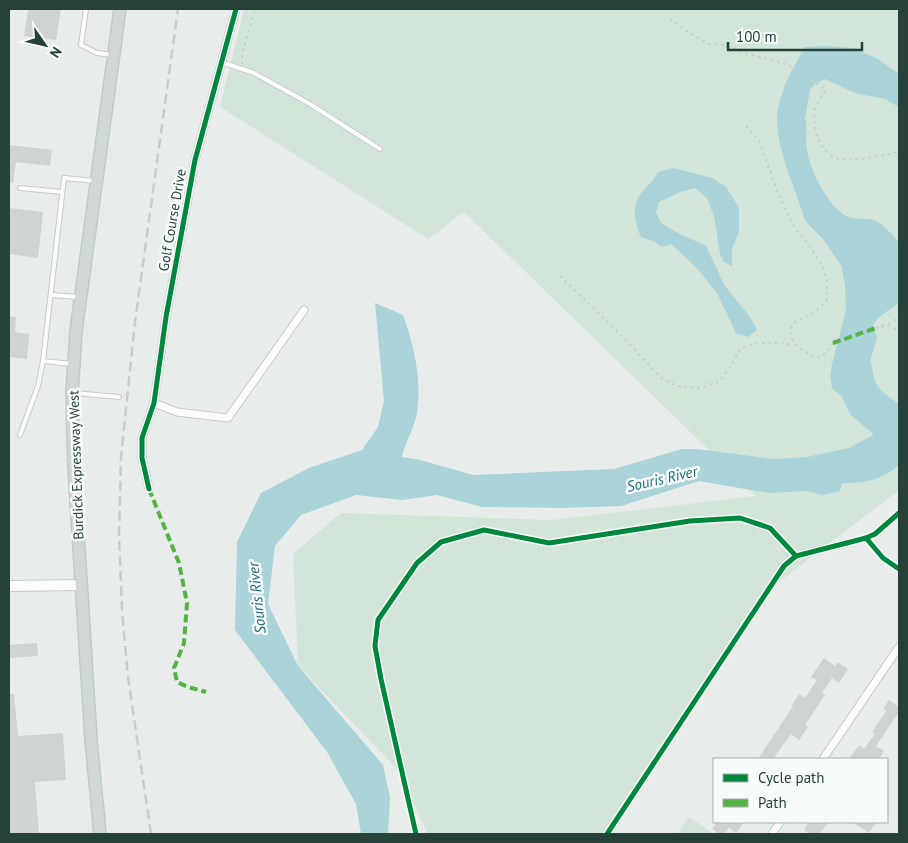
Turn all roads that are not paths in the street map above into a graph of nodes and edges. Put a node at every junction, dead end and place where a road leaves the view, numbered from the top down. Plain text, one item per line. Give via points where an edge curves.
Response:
1 (86, 9) edge
2 (120, 9) edge
3 (236, 9) edge
4 (114, 55) junction
5 (221, 62) junction
6 (380, 149) dead end
7 (97, 181) junction
8 (20, 188) dead end
9 (62, 192) junction
10 (51, 295) junction
11 (81, 298) junction
12 (304, 310) dead end
13 (43, 361) junction
14 (74, 364) junction
15 (72, 393) junction
16 (119, 397) dead end
17 (154, 403) junction
18 (20, 435) dead end
19 (149, 489) dead end
20 (81, 585) junction
21 (9, 586) edge
22 (899, 646) edge
23 (823, 758) edge
24 (779, 823) edge
25 (100, 834) edge
26 (772, 834) edge

1 - 4 lane via 81,45 97,53
2 - 4 main road, Burdick Expressway West
3 - 5 street, Golf Course Drive
4 - 7 main road, Burdick Expressway West
5 - 6 lane via 254,73
5 - 17 street, Golf Course Drive via 187,199
7 - 9 lane via 64,178
7 - 11 main road, Burdick Expressway West
8 - 9 lane
9 - 10 lane
10 - 11 lane
10 - 13 lane
11 - 14 main road, Burdick Expressway West
12 - 17 street via 228,418 177,412
13 - 14 lane
13 - 18 lane via 38,386
14 - 15 main road, Burdick Expressway West
15 - 16 lane
15 - 20 main road, Burdick Expressway West
17 - 19 street, Golf Course Drive via 141,446
20 - 21 street
20 - 25 main road, Burdick Expressway West
22 - 23 street
24 - 26 street

